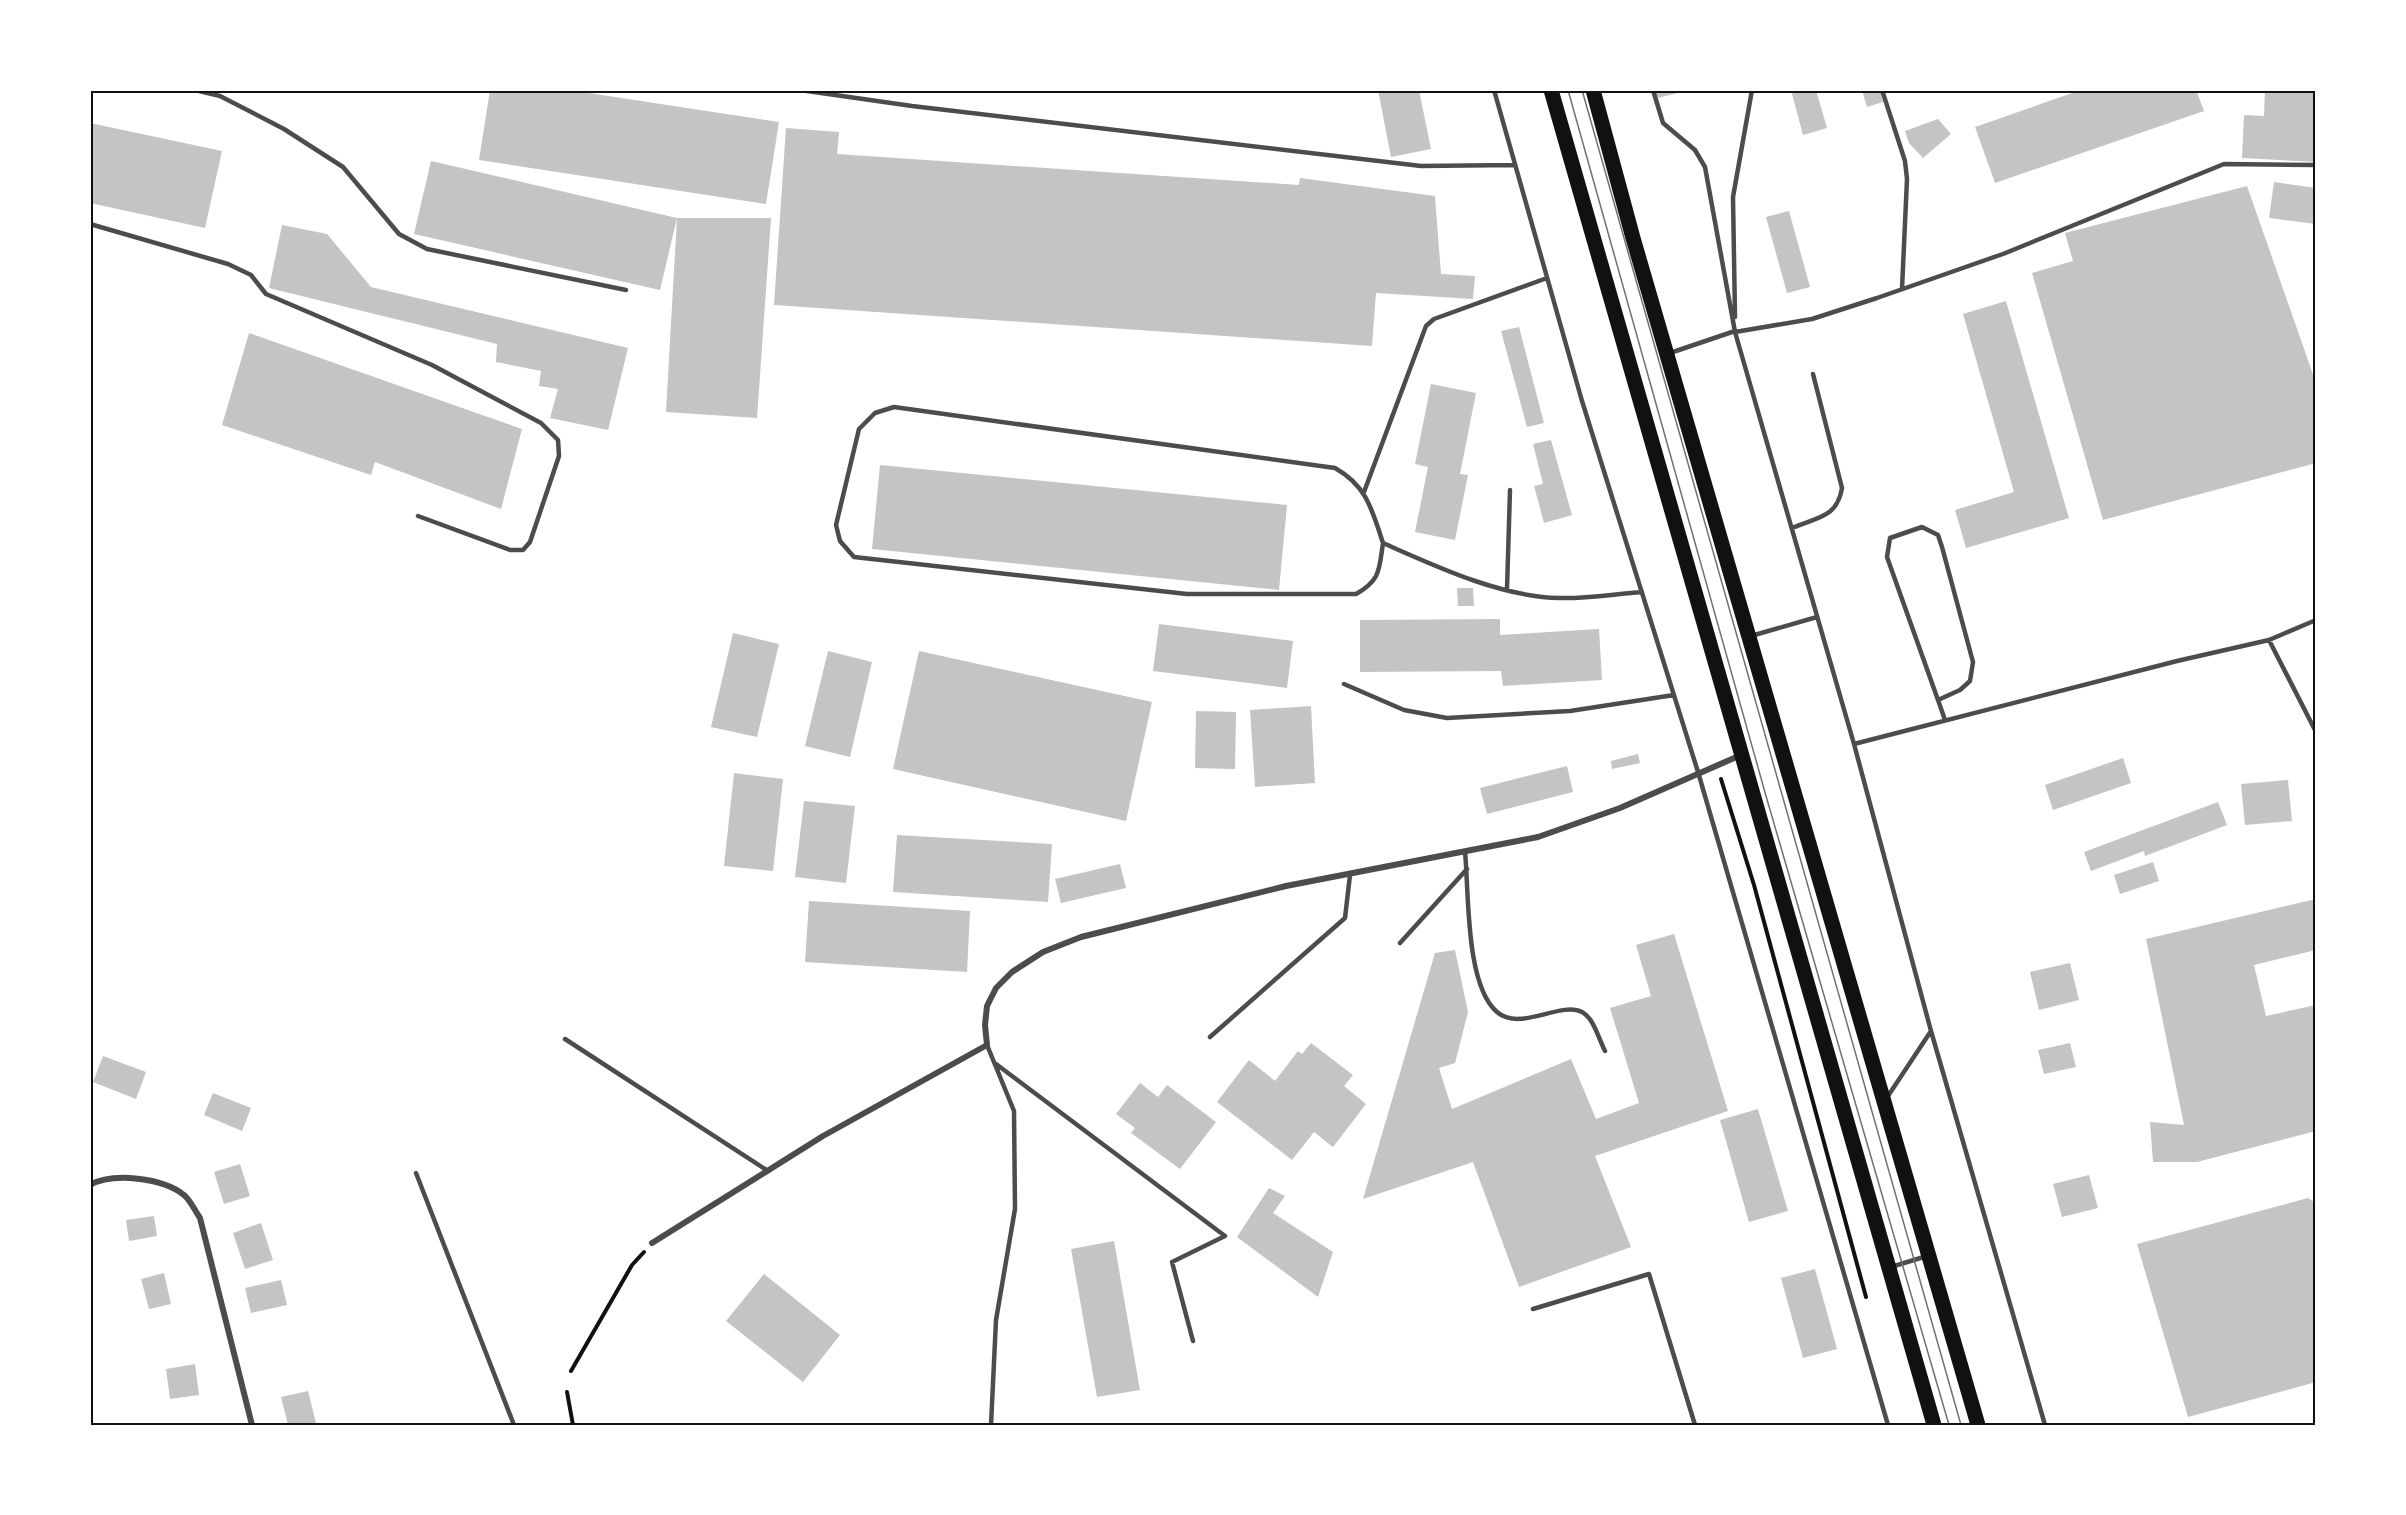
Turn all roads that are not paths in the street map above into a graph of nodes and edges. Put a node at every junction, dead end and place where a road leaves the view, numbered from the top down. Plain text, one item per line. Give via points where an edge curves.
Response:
1 (195, 90) edge
2 (221, 90) edge
3 (800, 90) edge
4 (1494, 90) edge
5 (1551, 90) edge
6 (1593, 90) edge
7 (1653, 90) edge
8 (1752, 90) edge
9 (1882, 90) edge
10 (220, 96) junction
11 (1515, 165) junction
12 (2316, 165) edge
13 (90, 224) edge
14 (1547, 278) junction
15 (1902, 289) junction
16 (626, 290) dead end
17 (1735, 332) junction
18 (1668, 354) junction
19 (1813, 374) dead end
20 (1510, 489) dead end
21 (1364, 492) junction
22 (418, 516) dead end
23 (1792, 528) junction
24 (1383, 543) junction
25 (1508, 589) junction
26 (1642, 592) junction
27 (1817, 617) junction
28 (2316, 620) edge
29 (1749, 637) junction
30 (2269, 640) junction
31 (1344, 684) dead end
32 (1674, 695) junction
33 (1938, 700) junction
34 (1945, 720) junction
35 (2316, 732) edge
36 (1854, 744) junction
37 (1741, 755) junction
38 (1698, 772) junction
39 (1465, 852) junction
40 (1467, 869) junction
41 (1350, 874) junction
42 (1400, 944) dead end
43 (1931, 1031) junction
44 (1210, 1037) dead end
45 (565, 1040) dead end
46 (987, 1045) junction
47 (1605, 1052) dead end
48 (996, 1064) junction
49 (1883, 1104) junction
50 (768, 1171) junction
51 (416, 1173) dead end
52 (90, 1185) edge
53 (652, 1243) road end
54 (1928, 1256) junction
55 (1889, 1267) junction
56 (1533, 1309) dead end
57 (1193, 1341) dead end
58 (252, 1425) edge
59 (514, 1425) edge
60 (991, 1425) edge
61 (1695, 1425) edge
62 (1888, 1425) edge
63 (1934, 1425) edge
64 (1978, 1425) edge
65 (2045, 1425) edge

1 - 10 lane
2 - 10 lane
3 - 11 lane via 1421,166
4 - 11 lane
5 - 37 main road
6 - 18 main road
7 - 17 lane via 1663,123 1695,150 1706,167
8 - 17 lane via 1733,197
9 - 15 lane via 1907,179
10 - 16 lane via 285,129 343,167 399,234 427,249
11 - 14 lane
12 - 15 lane via 2224,164 2003,254
13 - 22 lane via 228,264 251,275 266,294 432,365 541,423 558,440 559,456 524,550 510,550
14 - 21 lane via 1434,319 1426,326
14 - 26 lane
15 - 17 lane via 1812,319
17 - 18 lane
17 - 23 lane
18 - 29 main road
19 - 23 lane via 1842,488 1834,511
20 - 25 lane
21 - 24 lane
21 - 24 lane via 1351,477 1335,468 894,407 875,413 858,429 836,525 840,541 854,557 1187,594 1356,594 1372,585 1379,574
23 - 27 lane
24 - 25 lane via 1457,574
25 - 26 lane via 1558,598
26 - 32 lane
27 - 29 lane
27 - 36 lane
28 - 30 lane
29 - 49 main road
30 - 34 lane
30 - 35 lane
31 - 32 lane via 1404,710 1447,718 1570,711
32 - 38 lane
33 - 33 lane via 1887,557 1890,538 1922,527 1938,535 1973,662 1970,681
33 - 34 lane
34 - 36 lane
36 - 43 lane
37 - 38 street
37 - 55 main road
38 - 39 street via 1620,808 1538,837
38 - 62 lane
39 - 40 lane
39 - 41 street
40 - 42 lane
40 - 47 lane via 1467,920 1485,993 1497,1012 1510,1018 1584,1012
41 - 44 lane via 1345,918
41 - 46 street via 1081,937 1043,952 996,988 987,1006
43 - 49 lane
43 - 65 lane
45 - 50 lane
46 - 48 lane
46 - 50 street
48 - 57 lane via 1225,1236 1172,1262
48 - 60 lane via 1014,1111 1015,1209 996,1320
49 - 54 main road
50 - 53 street
51 - 59 lane
52 - 58 street via 102,1178 160,1181 190,1203 200,1218
54 - 55 lane
54 - 64 main road
55 - 63 main road
56 - 61 lane via 1649,1274

